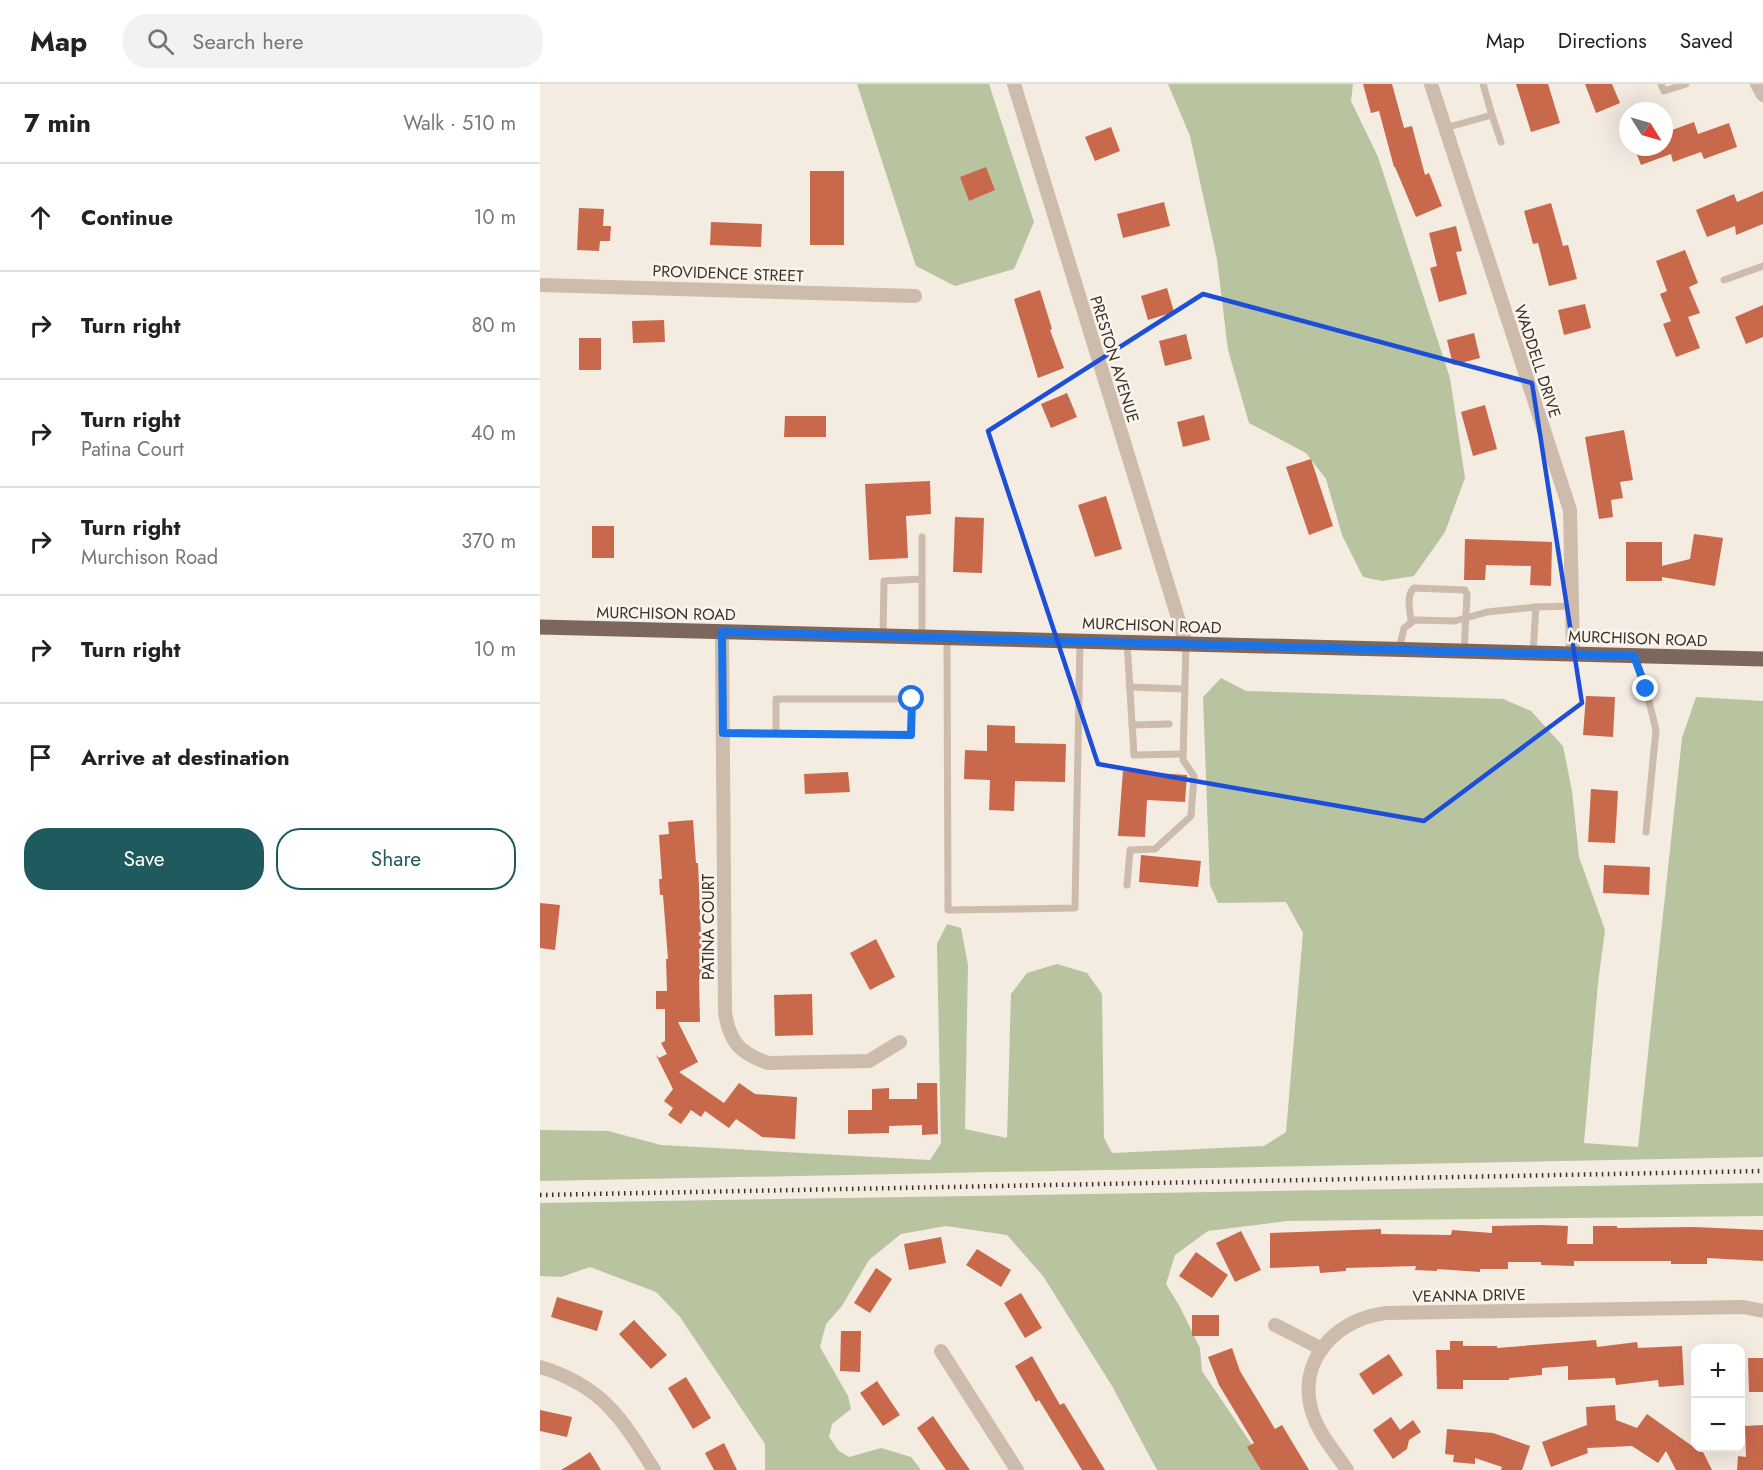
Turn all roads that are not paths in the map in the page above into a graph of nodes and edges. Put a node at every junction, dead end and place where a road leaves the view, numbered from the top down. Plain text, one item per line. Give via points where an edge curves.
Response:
1 (1014, 84) edge
2 (1431, 84) edge
3 (1483, 84) edge
4 (1661, 84) edge
5 (1686, 84) edge
6 (1757, 84) edge
7 (1763, 95) edge
8 (1492, 115) junction
9 (1445, 128) junction
10 (1501, 142) dead end
11 (1763, 266) edge
12 (1724, 280) dead end
13 (540, 285) edge
14 (915, 296) dead end
15 (922, 537) dead end
16 (922, 579) junction
17 (1572, 606) junction
18 (1536, 607) junction
19 (1466, 619) junction
20 (1411, 621) junction
21 (540, 627) edge
22 (722, 632) junction
23 (883, 635) junction
24 (922, 637) junction
25 (947, 638) junction
26 (1080, 641) junction
27 (1126, 642) junction
28 (1186, 644) junction
29 (1399, 650) junction
30 (1464, 652) junction
31 (1533, 653) junction
32 (1573, 654) junction
33 (1634, 656) junction
34 (1763, 659) edge
35 (1129, 687) junction
36 (1184, 689) junction
37 (1169, 724) dead end
38 (1131, 725) junction
39 (723, 733) junction
40 (776, 734) junction
41 (1183, 754) junction
42 (1646, 832) dead end
43 (1127, 885) dead end
44 (900, 1042) dead end
45 (1763, 1311) edge
46 (1275, 1325) dead end
47 (1322, 1349) junction
48 (941, 1351) dead end
49 (540, 1367) edge
50 (654, 1470) edge
51 (1017, 1470) edge
52 (1347, 1470) edge

1 - 28 street, PRESTON AVENUE
2 - 9 street, WADDELL DRIVE
3 - 8 lane
4 - 5 lane via 1664,91
6 - 7 street
8 - 9 lane
8 - 10 lane
9 - 17 street, WADDELL DRIVE via 1570,510
11 - 12 lane
13 - 14 street, PROVIDENCE STREET
15 - 16 lane
16 - 23 lane via 884,581
16 - 24 lane
17 - 18 lane
17 - 32 street, WADDELL DRIVE
18 - 19 lane via 1487,612
18 - 31 lane
19 - 20 lane
19 - 20 lane via 1465,590 1418,587 1410,592
19 - 30 lane
20 - 29 lane via 1401,633
21 - 22 main road, MURCHISON ROAD
22 - 23 main road, MURCHISON ROAD
22 - 39 street, PATINA COURT
23 - 24 main road, MURCHISON ROAD
24 - 25 main road, MURCHISON ROAD
25 - 26 main road, MURCHISON ROAD
25 - 26 lane via 948,909 1075,908
26 - 27 main road, MURCHISON ROAD
27 - 28 main road, MURCHISON ROAD
27 - 35 lane
28 - 29 main road, MURCHISON ROAD
28 - 36 lane
29 - 30 main road, MURCHISON ROAD
30 - 31 main road, MURCHISON ROAD
31 - 32 main road, MURCHISON ROAD
32 - 33 main road, MURCHISON ROAD
33 - 34 main road, MURCHISON ROAD
33 - 42 lane via 1656,730
35 - 36 lane
35 - 38 lane
36 - 41 lane
37 - 38 lane
38 - 41 lane via 1134,755
39 - 40 lane
39 - 44 street, PATINA COURT via 728,1032 753,1058 768,1063 869,1061
40 - 40 lane via 911,735 912,699 776,699
41 - 43 lane via 1194,776 1191,816 1155,849 1130,850
45 - 47 street, VEANNA DRIVE via 1743,1307 1386,1313 1353,1321
46 - 47 street
47 - 52 street, VEANNA DRIVE via 1312,1368 1310,1401 1316,1423
48 - 51 street
49 - 50 street via 580,1383 615,1411

